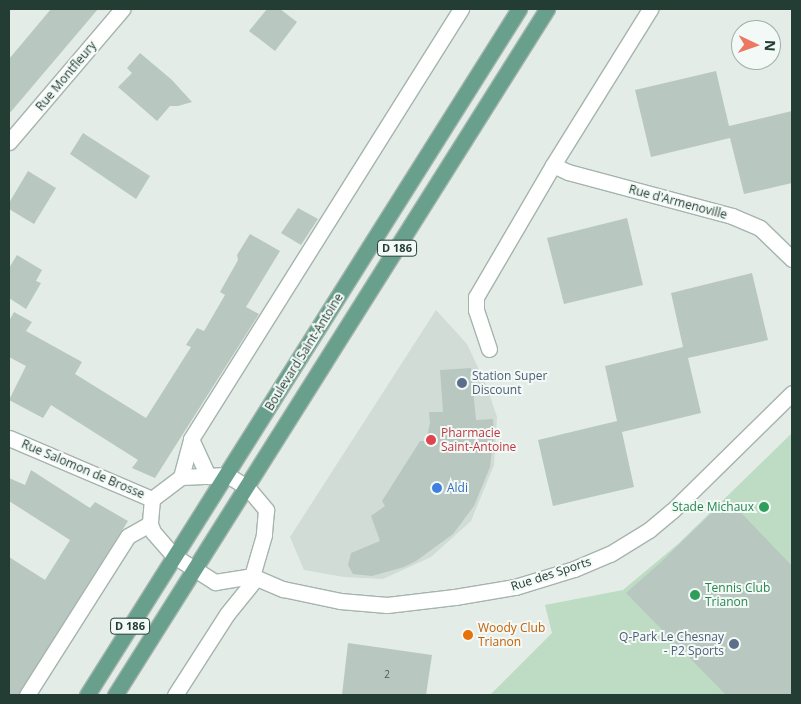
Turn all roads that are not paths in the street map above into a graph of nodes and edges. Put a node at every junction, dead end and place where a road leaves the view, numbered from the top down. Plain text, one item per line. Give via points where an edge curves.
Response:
1 (122, 9) edge
2 (461, 9) edge
3 (519, 9) edge
4 (547, 9) edge
5 (650, 9) edge
6 (9, 142) edge
7 (553, 165) junction
8 (792, 259) edge
9 (489, 349) dead end
10 (792, 392) edge
11 (9, 438) edge
12 (191, 439) junction
13 (208, 476) junction
14 (181, 477) junction
15 (238, 481) junction
16 (152, 499) junction
17 (150, 524) junction
18 (174, 556) junction
19 (195, 570) junction
20 (254, 577) junction
21 (27, 695) edge
22 (87, 695) edge
23 (115, 695) edge
24 (174, 695) edge

1 - 6 street, Rue Montfleury
2 - 12 street
3 - 15 main road, Boulevard Saint-Antoine / D 186
4 - 15 main road, Boulevard Saint-Antoine / D 186
5 - 7 street
7 - 8 street, Rue d'Armenoville via 568,172 732,216 760,228
7 - 9 street via 476,297 476,310
10 - 20 street, Rue des Sports via 663,519 610,554 574,569 515,587 387,605 302,594
11 - 16 street, Rue Salomon de Brosse
12 - 13 street
12 - 14 street
13 - 14 street
13 - 15 street
14 - 16 street
15 - 18 main road, Boulevard Saint-Antoine / D 186
15 - 19 main road, Boulevard Saint-Antoine / D 186
15 - 20 street via 266,510
16 - 17 street, Rue Salomon de Brosse
17 - 18 street
17 - 21 street via 128,536
18 - 19 street, Rue des Sports
18 - 22 main road, Boulevard Saint-Antoine / D 186
19 - 20 street, Rue des Sports via 215,582
19 - 23 main road, Boulevard Saint-Antoine / D 186
20 - 24 street

